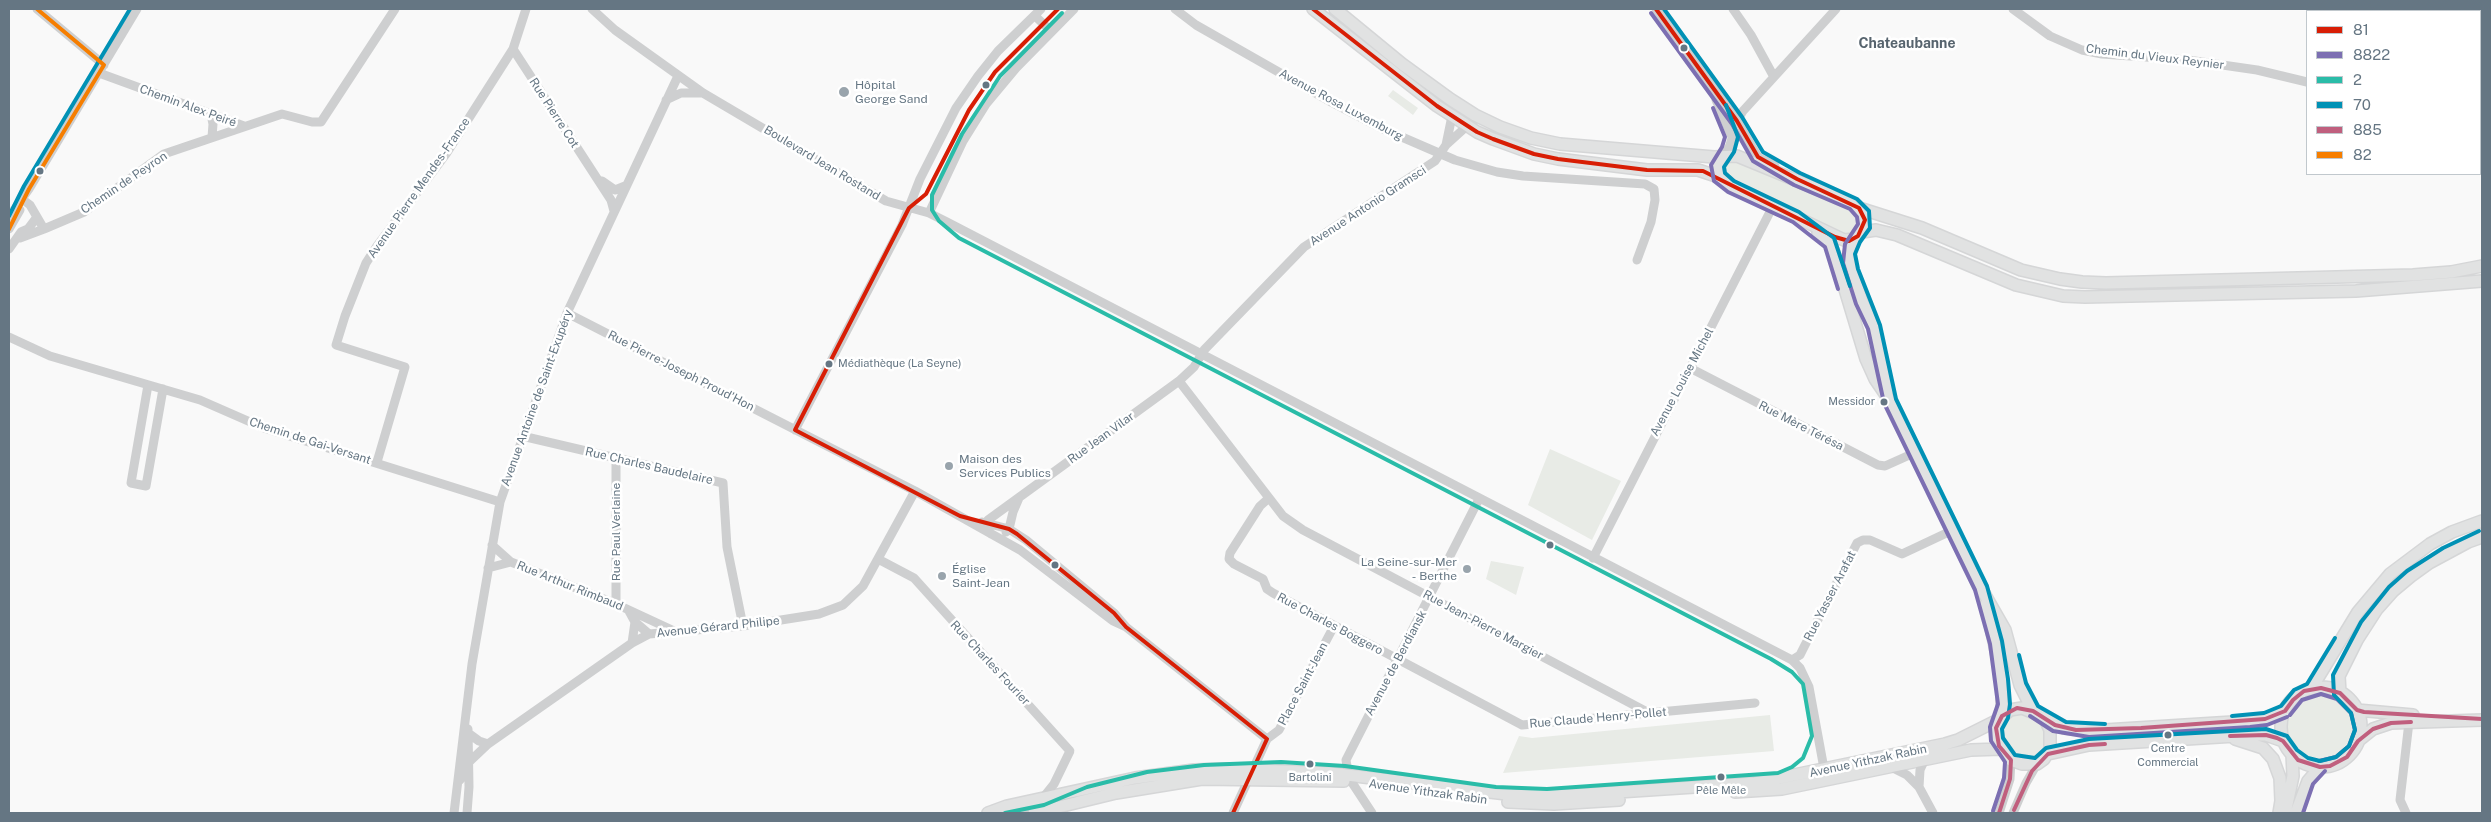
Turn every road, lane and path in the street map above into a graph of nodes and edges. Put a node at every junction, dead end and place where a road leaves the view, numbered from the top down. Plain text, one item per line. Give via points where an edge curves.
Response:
1 (37, 9) edge
2 (137, 9) edge
3 (395, 9) edge
4 (526, 9) edge
5 (592, 9) edge
6 (1074, 9) edge
7 (1175, 9) edge
8 (1313, 9) edge
9 (1335, 9) edge
10 (1656, 9) edge
11 (1733, 9) edge
12 (1836, 9) edge
13 (2013, 9) edge
14 (1038, 12) edge
15 (1051, 32) junction
16 (513, 49) junction
17 (104, 64) junction
18 (99, 74) junction
19 (678, 76) junction
20 (1774, 77) junction
21 (2306, 82) edge
22 (1710, 83) junction
23 (703, 93) junction
24 (666, 100) junction
25 (211, 114) junction
26 (1452, 116) junction
27 (1737, 121) junction
28 (1467, 126) junction
29 (244, 127) junction
30 (212, 137) junction
31 (1732, 137) junction
32 (1446, 145) junction
33 (1441, 154) junction
34 (1724, 157) junction
35 (594, 177) junction
36 (1719, 177) junction
37 (1797, 179) junction
38 (625, 186) junction
39 (23, 200) junction
40 (1773, 206) junction
41 (909, 208) junction
42 (1859, 208) junction
43 (614, 211) junction
44 (929, 213) junction
45 (9, 217) edge
46 (37, 217) junction
47 (1796, 217) junction
48 (9, 229) edge
49 (44, 229) junction
50 (1858, 235) junction
51 (15, 240) junction
52 (9, 250) edge
53 (1638, 260) dead end
54 (2482, 266) edge
55 (2482, 281) edge
56 (567, 312) junction
57 (9, 337) edge
58 (1203, 352) junction
59 (1690, 368) junction
60 (1190, 370) joint
61 (1179, 381) junction
62 (148, 385) junction
63 (163, 389) junction
64 (1890, 401) junction
65 (795, 430) junction
66 (522, 436) junction
67 (1914, 453) junction
68 (616, 459) junction
69 (376, 462) junction
70 (915, 491) junction
71 (1019, 498) junction
72 (1269, 498) junction
73 (1479, 499) junction
74 (500, 502) junction
75 (960, 516) junction
76 (2482, 521) edge
77 (986, 523) junction
78 (1009, 529) junction
79 (1953, 530) junction
80 (993, 535) junction
81 (2482, 537) edge
82 (492, 545) junction
83 (1593, 558) junction
84 (878, 559) junction
85 (511, 562) junction
86 (488, 568) junction
87 (1982, 588) junction
88 (1430, 597) junction
89 (616, 604) junction
90 (629, 610) junction
91 (649, 620) junction
92 (635, 622) junction
93 (743, 626) junction
94 (1334, 626) junction
95 (1126, 627) junction
96 (672, 630) junction
97 (652, 634) junction
98 (632, 643) junction
99 (1397, 660) junction
100 (1792, 660) junction
101 (2311, 689) junction
102 (2340, 693) junction
103 (1755, 704) dead end
104 (2356, 710) junction
105 (2033, 711) junction
106 (2285, 711) junction
107 (1649, 713) junction
108 (466, 714) junction
109 (2001, 717) junction
110 (2045, 719) junction
111 (2482, 719) edge
112 (2409, 722) junction
113 (468, 732) junction
114 (2223, 737) junction
115 (1268, 739) junction
116 (2283, 741) junction
117 (2358, 741) junction
118 (488, 744) junction
119 (2001, 749) junction
120 (2048, 754) junction
121 (2292, 754) junction
122 (1925, 760) junction
123 (2012, 760) junction
124 (469, 762) junction
125 (2037, 764) junction
126 (1889, 766) junction
127 (2320, 767) junction
128 (1825, 769) junction
129 (1252, 774) junction
130 (1837, 777) junction
131 (1349, 778) junction
132 (1054, 784) junction
133 (1919, 787) junction
134 (457, 788) junction
135 (1782, 789) junction
136 (1068, 799) junction
137 (1036, 808) edge
138 (454, 813) edge
139 (467, 813) edge
140 (988, 813) edge
141 (1019, 813) edge
142 (1233, 813) edge
143 (1372, 813) edge
144 (1932, 813) edge
145 (1999, 813) edge
146 (2013, 813) edge
147 (2279, 813) edge
148 (2285, 813) edge
149 (2296, 813) edge
150 (2406, 813) edge

1 - 17 street
2 - 17 street
3 - 29 street, Chemin Alex Peiré via 321,122 282,114
4 - 16 street, Avenue Pierre Mendes-France
5 - 19 street, Boulevard Jean Rostand
6 - 15 street
7 - 33 street, Avenue Rosa Luxemburg via 1196,25 1333,103 1380,128
8 - 26 main road
9 - 34 main road via 1450,99 1475,115 1516,133 1560,144
10 - 22 street
11 - 20 street
12 - 20 street
13 - 21 street, Chemin du Vieux Reynier via 2033,26 2082,50 2182,59 2257,70
14 - 15 street
14 - 41 street via 998,51 956,108
15 - 44 street via 986,104 963,141
16 - 35 street, Rue Pierre Cot
16 - 69 street, Avenue Pierre Mendes-France via 446,154 366,263 345,316 336,345 405,367
17 - 18 street
18 - 25 street, Chemin Alex Peiré
18 - 39 street
19 - 23 street, Boulevard Jean Rostand
19 - 24 street, Avenue Antoine de Saint-Exupéry
20 - 27 street
22 - 27 street
22 - 31 street
23 - 24 street via 681,93
23 - 41 street, Boulevard Jean Rostand via 886,201
24 - 38 street, Avenue Antoine de Saint-Exupéry
25 - 29 street, Chemin Alex Peiré
25 - 30 street
26 - 28 main road
26 - 32 street, Avenue Antonio Gramsci
27 - 31 street
27 - 37 street via 1758,157
28 - 32 street, Avenue Antonio Gramsci
28 - 36 main road via 1534,154 1647,170 1698,170
29 - 30 street, Chemin de Peyron
30 - 49 street, Chemin de Peyron via 164,154 84,212
31 - 34 street
32 - 33 street, Avenue Antonio Gramsci
33 - 53 street, Avenue Rosa Luxemburg via 1497,172 1523,176 1645,184 1654,189 1655,200
33 - 58 street, Avenue Antonio Gramsci via 1429,166 1304,247
34 - 36 main road via 1717,166
34 - 37 main road via 1737,156
35 - 38 street via 611,189
35 - 43 street, Rue Pierre Cot via 611,200
36 - 40 main road
37 - 42 main road
38 - 43 street, Avenue Antoine de Saint-Exupéry
39 - 45 street
39 - 46 street
39 - 48 street
40 - 47 main road
40 - 59 street, Avenue Louise Michel
41 - 44 street, Boulevard Jean Rostand
41 - 65 street
42 - 50 main road via 1865,220
42 - 54 main road via 1922,228 2022,270 2082,282 2412,275
43 - 56 street, Avenue Antoine de Saint-Exupéry
44 - 58 street, Boulevard Jean Rostand
46 - 49 street
46 - 51 street
47 - 50 main road via 1844,240
47 - 64 main road via 1830,243 1866,358
49 - 51 street
50 - 55 main road via 1876,230 1897,235 2016,285 2070,296 2356,291
50 - 64 main road via 1849,254 1849,262 1874,327
51 - 52 street
56 - 65 street, Rue Pierre-Joseph Proud'Hon
56 - 66 street, Avenue Antoine de Saint-Exupéry
57 - 62 street, Chemin de Gai-Versant via 50,356
58 - 60 street, Avenue Antonio Gramsci
58 - 73 street, Boulevard Jean Rostand
59 - 67 street, Rue Mère Térésa via 1878,465 1885,466
59 - 83 street, Avenue Louise Michel
60 - 61 street, Rue Jean Vilar
61 - 71 street, Rue Jean Vilar
61 - 72 street, Rue Jean-Pierre Margier
62 - 63 street, Chemin de Gai-Versant
62 - 63 street via 131,484 146,486
63 - 69 street, Chemin de Gai-Versant via 200,400 264,428
64 - 67 main road
65 - 70 street, Rue Pierre-Joseph Proud'Hon
66 - 68 street, Rue Charles Baudelaire
66 - 74 street, Avenue Antoine de Saint-Exupéry
67 - 79 main road
68 - 89 street, Rue Paul Verlaine
68 - 93 street, Rue Charles Baudelaire via 723,483 727,547
69 - 74 street, Chemin de Gai-Versant
70 - 75 street, Rue Pierre-Joseph Proud'Hon
70 - 84 street, Avenue Gérard Philipe
71 - 77 street, Rue Jean Vilar
71 - 78 street
72 - 88 street, Rue Jean-Pierre Margier via 1283,516 1303,530
72 - 94 street, Rue Charles Boggero via 1234,545 1229,559 1263,579 1267,589 1273,593
73 - 83 street, Boulevard Jean Rostand
73 - 88 street, Avenue de Berdiansk
74 - 82 street, Avenue Antoine de Saint-Exupéry
75 - 77 street
75 - 80 street
76 - 101 main road via 2430,544 2390,574 2358,612
77 - 78 street
77 - 80 street
78 - 80 street
78 - 95 street via 1114,613
79 - 87 main road
79 - 100 street, Rue Yasser Arafat via 1902,554 1870,540 1858,543 1800,655
80 - 95 street via 1034,559 1113,621
81 - 102 main road via 2429,563 2393,591 2357,640 2339,676
82 - 85 street, Rue Arthur Rimbaud
82 - 86 street, Avenue Antoine de Saint-Exupéry
83 - 100 street, Boulevard Jean Rostand
84 - 93 street, Avenue Gérard Philipe via 863,586 843,605 820,614
84 - 132 street, Rue Charles Fourier via 914,578 1070,751
85 - 86 street, Rue Arthur Rimbaud
85 - 89 street, Rue Arthur Rimbaud
86 - 108 street, Avenue Antoine de Saint-Exupéry
87 - 105 main road via 2005,630 2020,685
87 - 109 main road via 2000,664 2004,704
88 - 99 street, Avenue de Berdiansk
88 - 107 street, Rue Jean-Pierre Margier
89 - 90 street, Rue Arthur Rimbaud
90 - 91 street, Rue Arthur Rimbaud
90 - 92 street, Rue Arthur Rimbaud
91 - 96 street, Rue Arthur Rimbaud
91 - 97 street
92 - 97 street, Rue Arthur Rimbaud
92 - 98 street, Rue Arthur Rimbaud
93 - 96 street, Avenue Gérard Philipe
94 - 99 street, Rue Charles Boggero
94 - 115 street, Place Saint-Jean via 1279,730
95 - 115 street
96 - 97 street, Avenue Gérard Philipe
97 - 98 street, Avenue Gérard Philipe
98 - 118 street, Avenue Gérard Philipe
99 - 107 street, Rue Claude Henry-Pollet via 1522,726
99 - 131 street, Avenue de Berdiansk via 1346,760
100 - 128 street, Boulevard Jean Rostand via 1810,687
101 - 102 main road
101 - 106 main road via 2298,695
102 - 104 main road
103 - 107 street, Rue Claude Henry-Pollet
104 - 111 main road via 2376,714
104 - 117 main road via 2360,731
105 - 109 main road via 2017,708
105 - 110 main road
106 - 110 main road via 2249,721 2089,731 2064,728
106 - 116 main road via 2281,726
108 - 113 street, Avenue Antoine de Saint-Exupéry
108 - 134 street, Avenue Antoine de Saint-Exupéry
109 - 119 main road via 1996,733
109 - 128 main road, Avenue Yithzak Rabin via 1945,744
110 - 120 main road via 2052,740
111 - 112 main road
112 - 117 main road via 2379,726
112 - 150 street via 2400,800
113 - 118 street
113 - 124 street, Avenue Antoine de Saint-Exupéry
114 - 116 main road via 2266,735
114 - 120 main road via 2089,745
114 - 147 main road via 2252,744 2269,753 2280,778 2282,800
115 - 129 street, Place Saint-Jean
116 - 121 main road
117 - 127 main road via 2348,757
118 - 124 street, Avenue Gérard Philipe
119 - 122 main road, Avenue Yithzak Rabin via 1972,750
119 - 123 main road
120 - 125 main road
121 - 127 main road via 2305,764
121 - 148 main road via 2293,776
122 - 126 main road, Avenue Yithzak Rabin
122 - 133 street via 1920,770
123 - 125 main road
123 - 145 street via 2010,779
124 - 134 street
124 - 139 street, Avenue Antoine de Saint-Exupéry
125 - 146 street
126 - 130 main road, Avenue Yithzak Rabin
126 - 133 street
127 - 149 main road via 2308,780
128 - 130 street
128 - 131 main road, Avenue Yithzak Rabin via 1755,783 1540,796
128 - 135 street via 1821,778 1786,785
129 - 131 main road, Avenue Yithzak Rabin
129 - 136 main road, Avenue Yithzak Rabin
129 - 136 main road, Avenue Yithzak Rabin via 1194,770 1122,782
129 - 142 street, Place Saint-Jean
130 - 135 main road, Avenue Yithzak Rabin
131 - 135 main road, Avenue Yithzak Rabin via 1539,804
131 - 143 street
132 - 136 street
132 - 137 street, Rue Charles Fourier
133 - 144 street
134 - 138 street, Avenue Antoine de Saint-Exupéry
136 - 137 main road, Avenue Yithzak Rabin
136 - 137 main road, Avenue Yithzak Rabin
137 - 140 main road, Avenue Yithzak Rabin via 1007,806
137 - 141 street

